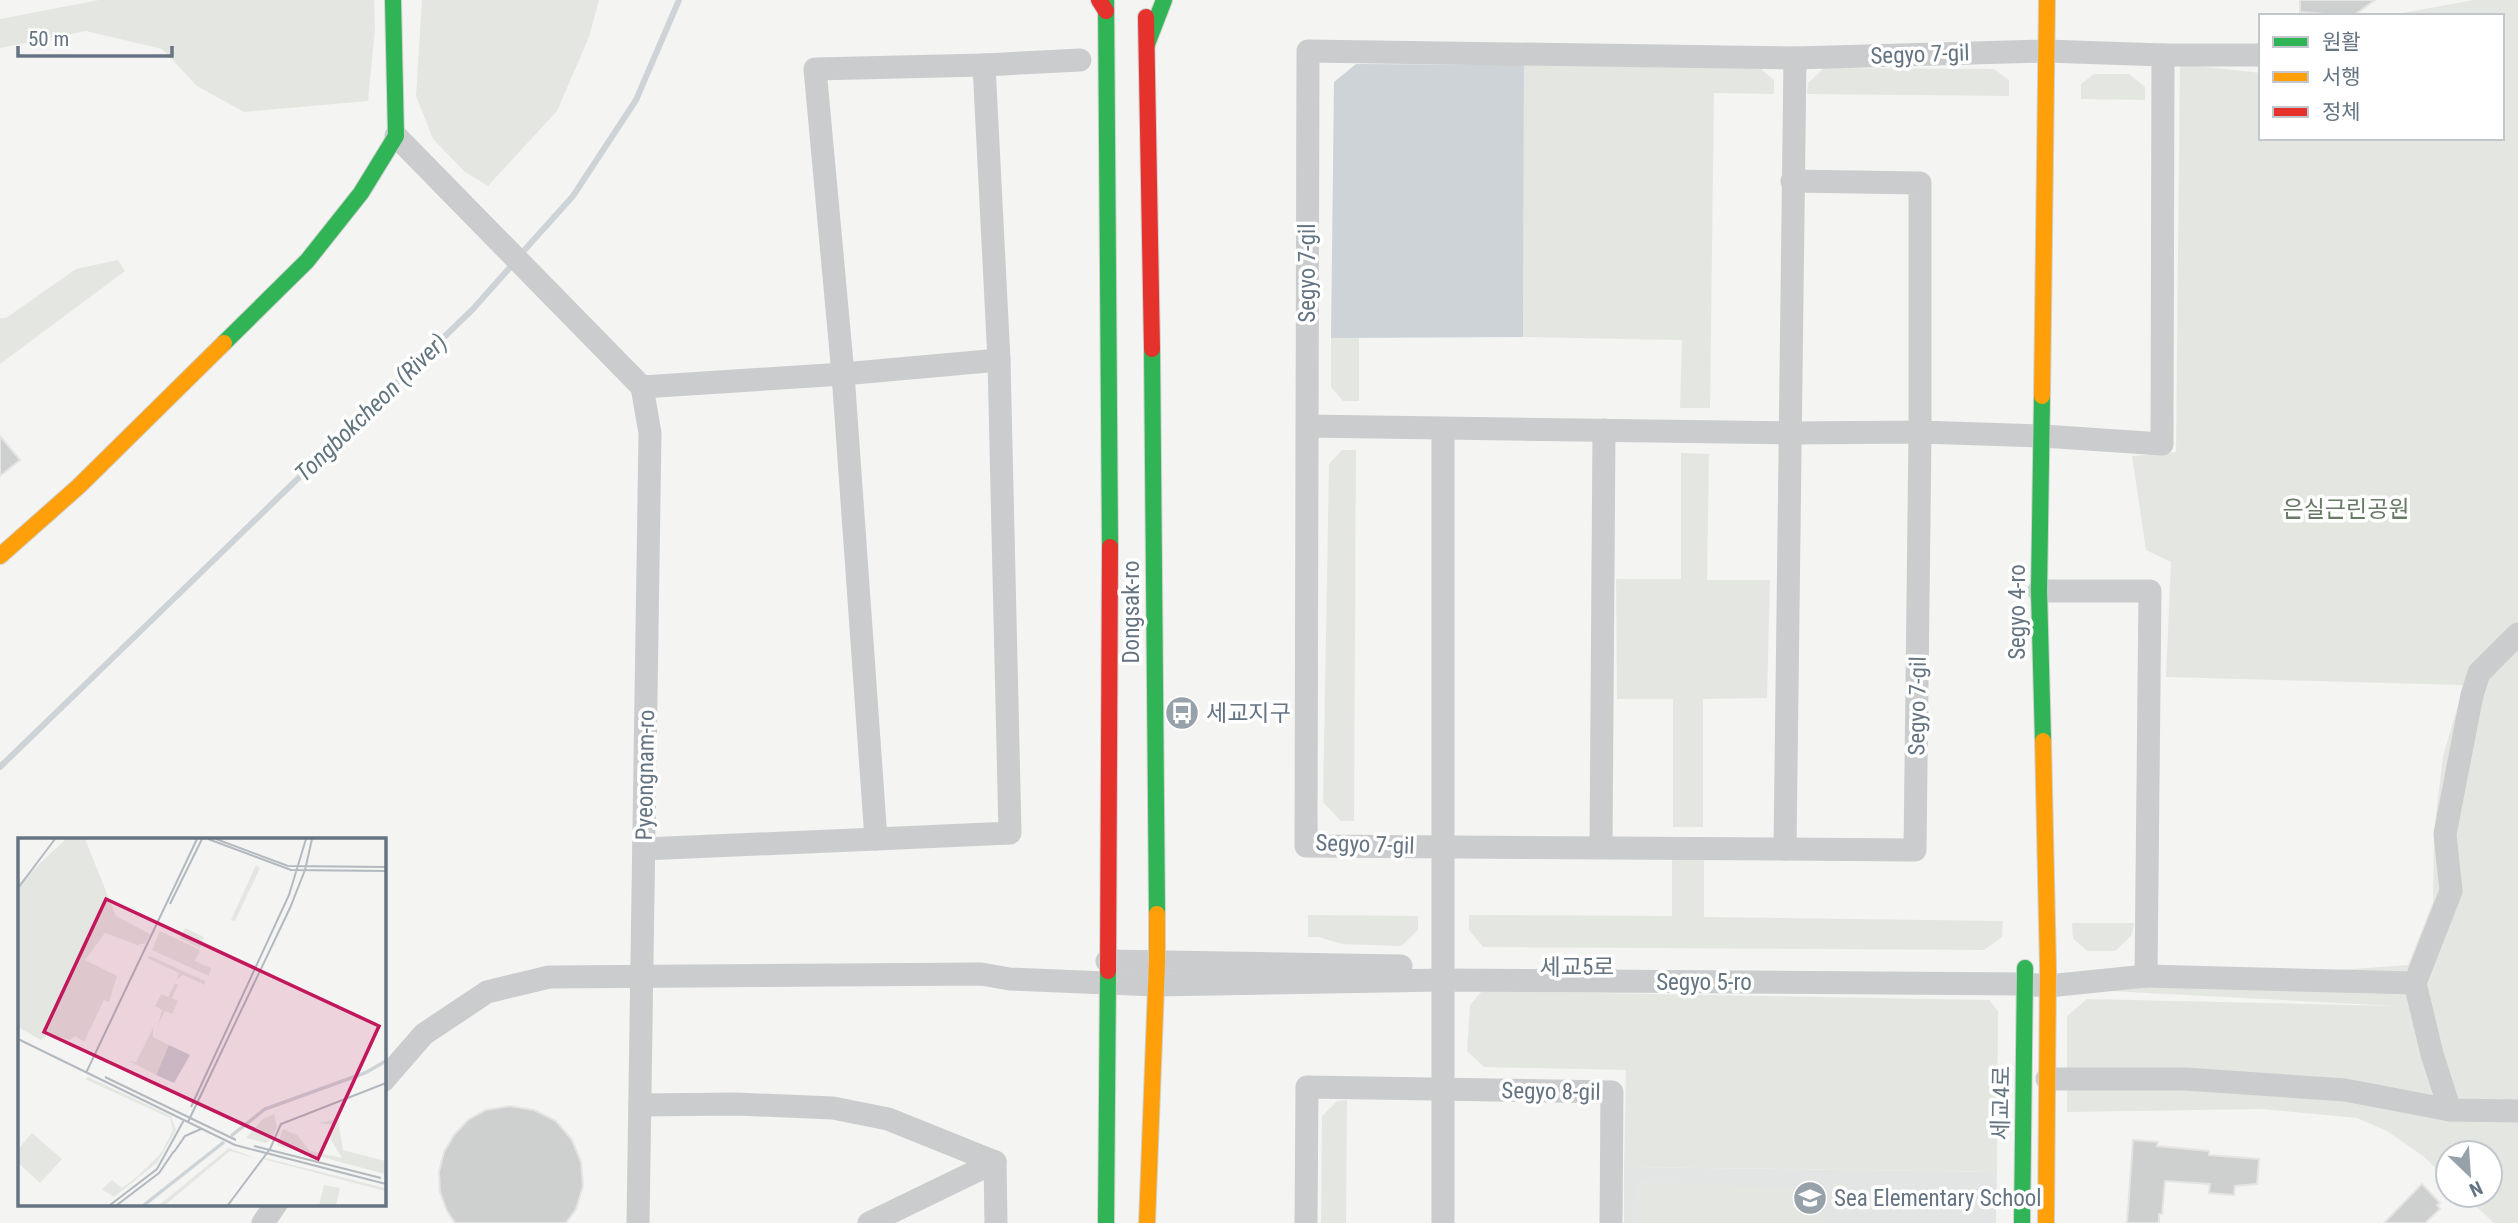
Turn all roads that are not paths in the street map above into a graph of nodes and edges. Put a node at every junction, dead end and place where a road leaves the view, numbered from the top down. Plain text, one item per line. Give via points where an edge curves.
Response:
1 (393, 0) edge
2 (1146, 0) edge
3 (1164, 0) edge
4 (2047, 0) edge
5 (1103, 4) edge
6 (1147, 44) junction
7 (2046, 51) junction
8 (2163, 55) junction
9 (2259, 55) edge
10 (1795, 58) junction
11 (1080, 60) dead end
12 (984, 65) junction
13 (397, 136) junction
14 (1792, 181) junction
15 (999, 360) junction
16 (843, 374) junction
17 (642, 387) junction
18 (1307, 426) junction
19 (1443, 429) junction
20 (1604, 430) junction
21 (1920, 432) junction
22 (1790, 433) junction
23 (2043, 436) junction
24 (0, 556) edge
25 (2039, 591) junction
26 (2518, 634) edge
27 (876, 839) junction
28 (1443, 846) junction
29 (1601, 848) junction
30 (644, 849) junction
31 (1785, 849) junction
32 (1157, 961) junction
33 (1108, 971) junction
34 (1443, 974) junction
35 (2037, 976) junction
36 (2146, 976) junction
37 (642, 978) junction
38 (2414, 984) junction
39 (1155, 985) junction
40 (385, 1079) edge
41 (2047, 1079) junction
42 (1443, 1090) junction
43 (640, 1105) junction
44 (2450, 1110) junction
45 (2518, 1111) edge
46 (995, 1162) junction
47 (275, 1206) edge
48 (263, 1223) edge
49 (638, 1223) edge
50 (869, 1223) edge
51 (996, 1223) edge
52 (1106, 1223) edge
53 (1147, 1223) edge
54 (1306, 1223) edge
55 (1443, 1223) edge
56 (1611, 1223) edge
57 (2022, 1223) edge
58 (2046, 1223) edge

1 - 13 main road
2 - 6 main road, Dongsak-ro
3 - 6 main road
4 - 7 main road, Segyo 4-ro
5 - 33 main road, Dongsak-ro via 1110,597
6 - 32 main road, Dongsak-ro
7 - 8 street, Segyo 7-gil
7 - 10 street, Segyo 7-gil
7 - 23 main road, Segyo 4-ro
8 - 9 street, Segyo 7-gil
8 - 23 street via 2162,444
10 - 14 street
10 - 18 street, Segyo 7-gil via 1308,51
11 - 12 street
12 - 15 street
12 - 16 street via 815,69
13 - 17 street
13 - 24 main road via 361,193 307,261 79,486
14 - 21 street, Segyo 7-gil via 1920,183
14 - 22 street
15 - 16 street
15 - 27 street via 1010,833
16 - 17 street
16 - 27 street
17 - 30 street, Pyeongnam-ro via 650,433
18 - 19 street
18 - 28 street, Segyo 7-gil via 1306,846
19 - 20 street
19 - 28 street, Segyo 7-gil
20 - 22 street
20 - 29 street
21 - 22 street
21 - 23 street
21 - 31 street, Segyo 7-gil via 1915,850
22 - 31 street
23 - 25 main road, Segyo 4-ro
25 - 35 main road, Segyo 4-ro
25 - 36 street via 2150,591
26 - 38 street via 2479,673 2472,695 2445,834 2452,891
27 - 30 street
28 - 29 street, Segyo 7-gil
28 - 34 street, Segyo 7-gil
29 - 31 street, Segyo 7-gil
30 - 37 street, Pyeongnam-ro
32 - 33 street
32 - 34 street
32 - 39 main road, Dongsak-ro
33 - 37 street via 1010,979 981,974
33 - 39 street, Segyo 5-ro
33 - 52 main road, Dongsak-ro
34 - 35 street, Segyo 5-ro
34 - 39 street, Segyo 5-ro
34 - 42 street
35 - 36 street, Segyo 5-ro
35 - 41 main road, Segyo 4-ro
35 - 57 main road, 세교4로
36 - 38 street, Segyo 5-ro
37 - 40 street via 550,977 487,992 424,1034
37 - 43 street, Pyeongnam-ro
38 - 44 street
39 - 53 main road, Dongsak-ro
41 - 44 street via 2185,1079 2345,1090
41 - 58 main road, Segyo 4-ro
42 - 54 street, Segyo 8-gil via 1307,1087
42 - 55 street
42 - 56 street, Segyo 8-gil via 1612,1092
43 - 46 street via 833,1108 888,1119
43 - 49 street, Pyeongnam-ro
44 - 45 street
46 - 50 street
46 - 51 street
47 - 48 street

